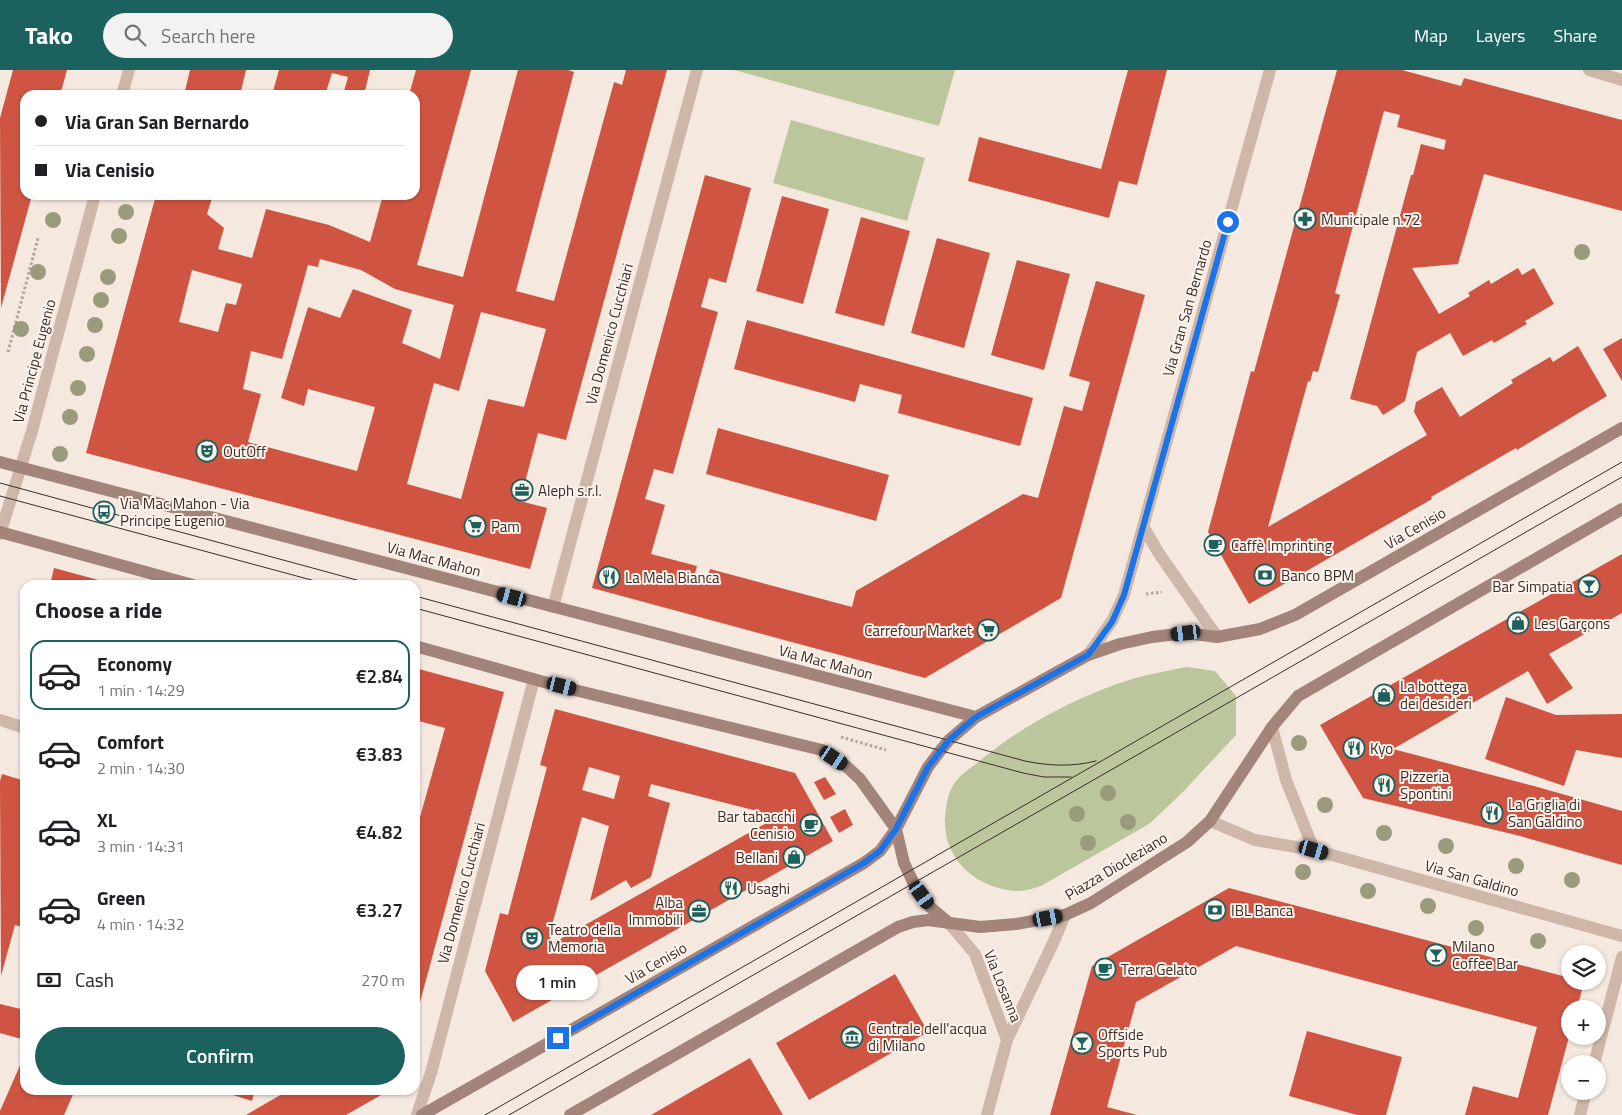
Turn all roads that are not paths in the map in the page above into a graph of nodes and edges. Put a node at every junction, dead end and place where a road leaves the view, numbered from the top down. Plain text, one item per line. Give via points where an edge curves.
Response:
1 (128, 70) edge
2 (697, 70) edge
3 (1270, 70) edge
4 (1589, 70) edge
5 (1622, 80) edge
6 (123, 90) edge
7 (94, 200) edge
8 (1622, 428) edge
9 (0, 462) edge
10 (21, 468) junction
11 (1622, 509) edge
12 (1144, 526) junction
13 (0, 533) edge
14 (174, 580) edge
15 (553, 608) junction
16 (1217, 637) junction
17 (420, 647) edge
18 (1088, 655) junction
19 (534, 679) junction
20 (976, 717) junction
21 (0, 720) edge
22 (20, 726) edge
23 (1272, 727) junction
24 (1210, 821) junction
25 (896, 829) junction
26 (1314, 850) junction
27 (1064, 915) junction
28 (948, 922) junction
29 (1622, 936) edge
30 (1622, 956) edge
31 (1007, 1040) junction
32 (1596, 1055) edge
33 (1584, 1100) edge
34 (417, 1115) edge
35 (422, 1115) edge
36 (570, 1115) edge
37 (987, 1115) edge
38 (1580, 1115) edge

1 - 6 street
2 - 15 street, Via Domenico Cucchiari
3 - 12 street, Via Gran San Bernardo
4 - 5 street
7 - 10 street, Via Principe Eugenio
8 - 16 main road, Via Cenisio via 1295,616 1260,629
9 - 10 main road, Via Mac Mahon
10 - 13 street, Via Principe Eugenio
10 - 15 main road, Via Mac Mahon
11 - 23 main road via 1298,696
12 - 16 street via 1161,558
12 - 18 street, Via Gran San Bernardo via 1124,595 1112,622
13 - 14 main road
15 - 20 main road, Via Mac Mahon
16 - 18 main road via 1186,633 1152,637
17 - 19 main road
18 - 20 main road
19 - 25 main road via 822,750 860,779
19 - 34 street, Via Domenico Cucchiari via 431,1073
20 - 25 main road via 949,740 928,767
21 - 22 street
23 - 24 main road, Piazza Diocleziano
23 - 26 street via 1286,780
24 - 26 street, Via San Galdino via 1255,840
24 - 27 main road, Piazza Diocleziano via 1187,842 1091,903
25 - 28 main road via 904,863 914,884 930,907
25 - 35 main road, Via Cenisio via 880,851 864,863
26 - 29 street, Via San Galdino
27 - 28 main road, Piazza Diocleziano via 980,927
27 - 31 street, Via Losanna
28 - 31 street, Via Losanna via 975,954
28 - 36 main road via 928,920 898,927
30 - 32 street
31 - 37 street, Via Losanna
33 - 38 street

